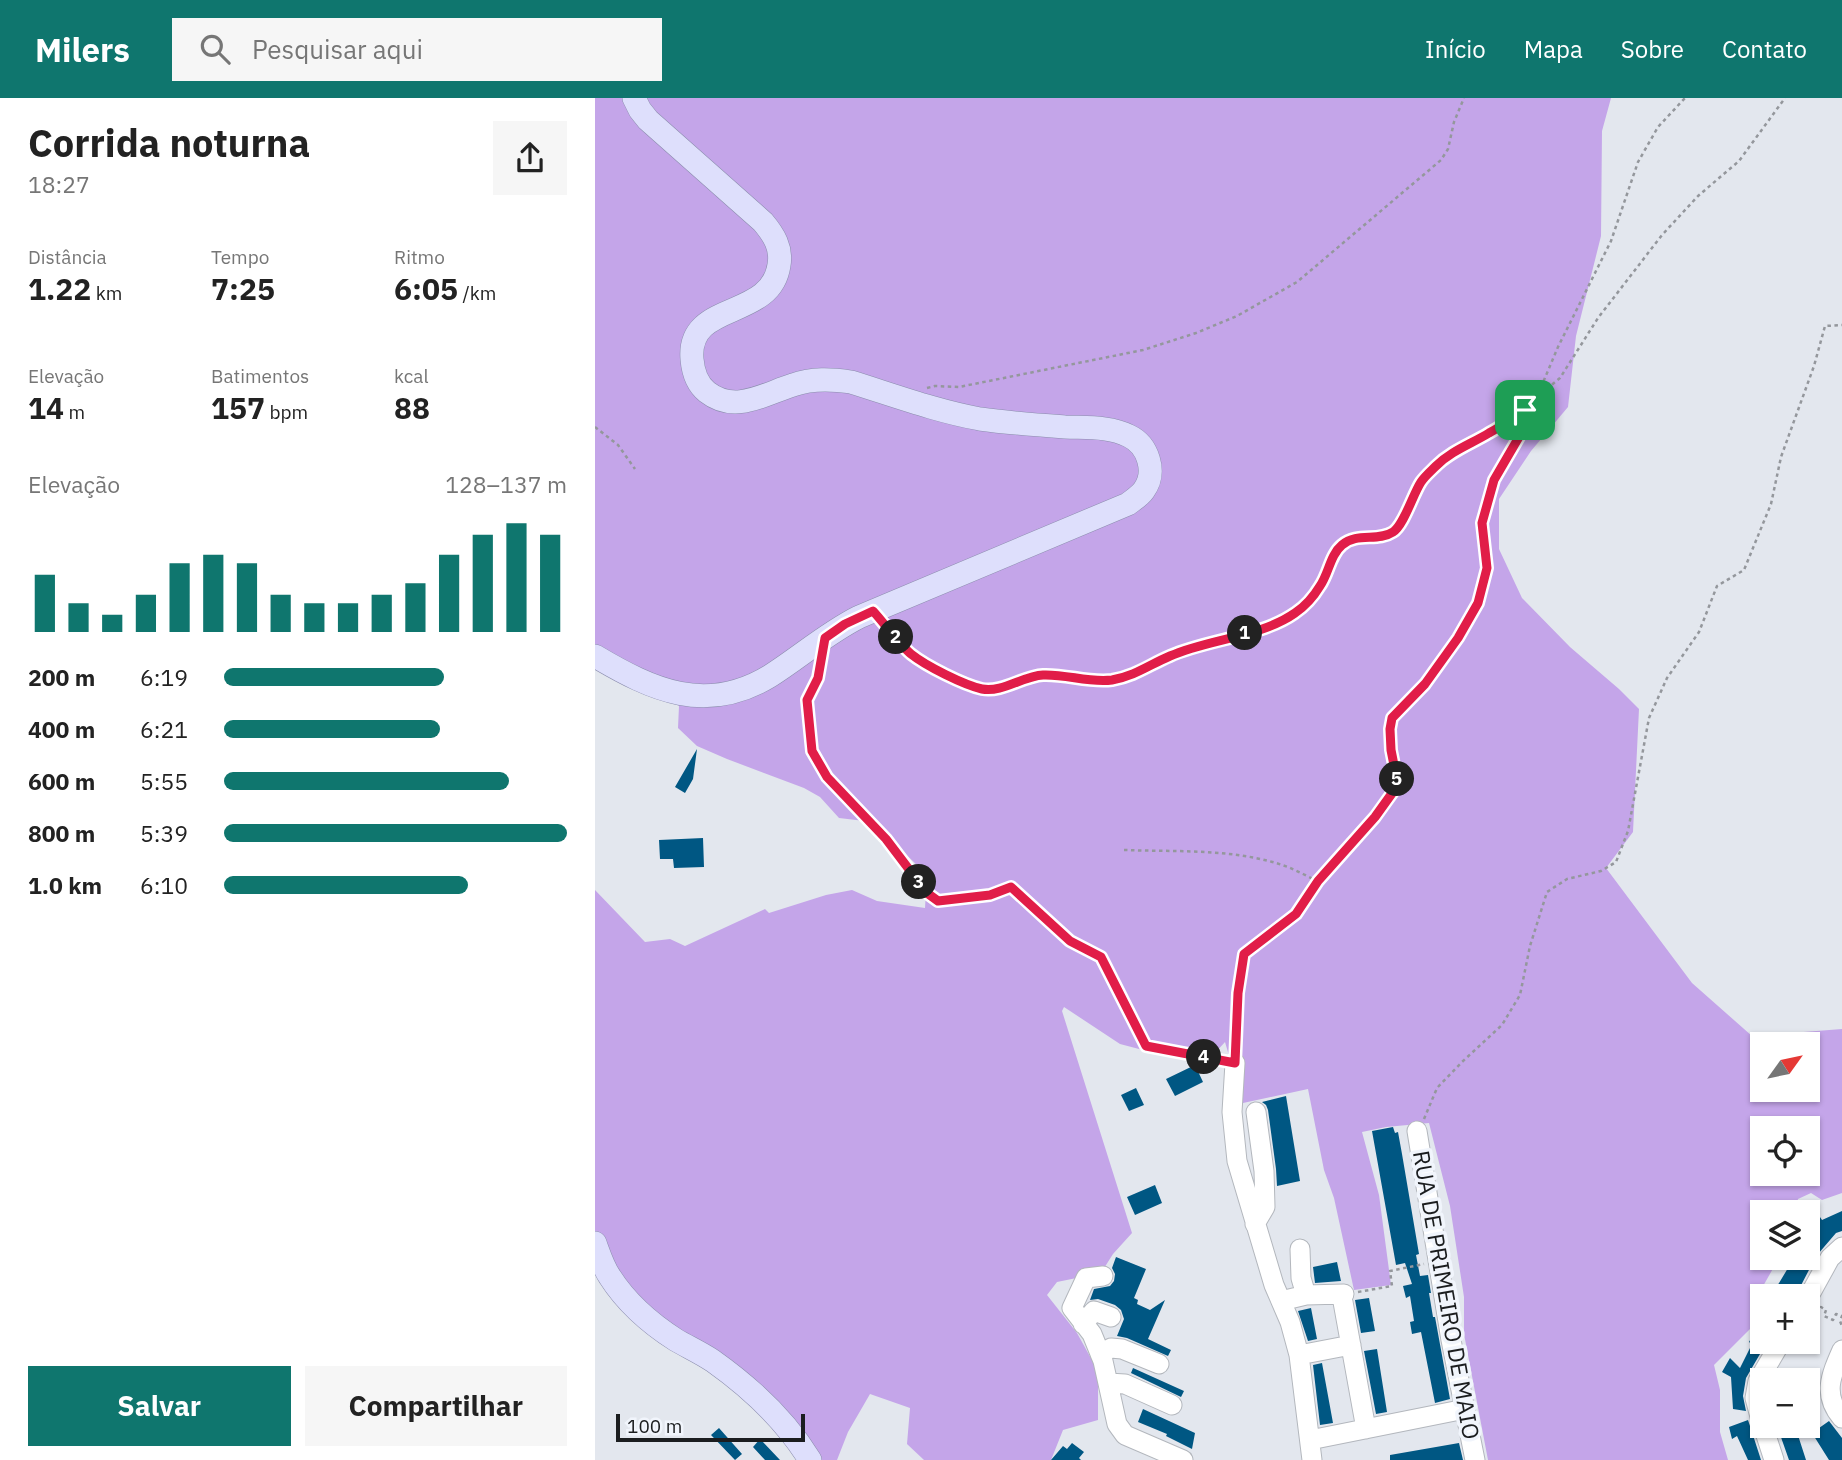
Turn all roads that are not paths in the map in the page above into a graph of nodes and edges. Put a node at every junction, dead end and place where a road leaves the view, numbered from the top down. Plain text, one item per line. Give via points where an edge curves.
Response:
1 (634, 98) edge
2 (595, 656) edge
3 (1235, 1063) road end
4 (1256, 1112) dead end
5 (1417, 1130) road end
6 (1255, 1224) junction
7 (595, 1243) edge
8 (1842, 1247) edge
9 (1300, 1249) dead end
10 (1103, 1276) dead end
11 (1816, 1284) edge
12 (1306, 1295) junction
13 (1281, 1301) junction
14 (1111, 1317) dead end
15 (1083, 1324) junction
16 (1351, 1345) junction
17 (1842, 1350) edge
18 (1100, 1354) junction
19 (1299, 1354) junction
20 (1159, 1364) dead end
21 (1108, 1383) junction
22 (1173, 1405) dead end
23 (1465, 1409) junction
24 (1842, 1418) edge
25 (1366, 1429) junction
26 (1767, 1438) edge
27 (1311, 1450) edge
28 (810, 1460) edge
29 (1183, 1460) edge
30 (1475, 1460) edge
31 (1774, 1460) edge

1 - 2 main road via 648,120 763,222 779,251 779,269 768,291 715,316 695,340 692,364 706,391 736,403 793,384 834,379 979,419 1119,432 1144,449 1150,469 1145,489 1128,504 845,624 757,683 734,691 678,694 654,687
3 - 6 street via 1232,1112 1237,1161
4 - 6 street via 1265,1207
5 - 23 street, RUA DE PRIMEIRO DE MAIO
6 - 13 street
7 - 28 main road via 609,1277 633,1306 730,1374 770,1409
8 - 11 street
9 - 12 street
10 - 15 street via 1086,1278 1078,1292 1072,1308
12 - 13 street
12 - 16 street via 1344,1298
13 - 19 street
14 - 15 street via 1094,1311
15 - 18 street
16 - 19 street
16 - 25 street
17 - 24 street via 1829,1393
18 - 20 street via 1122,1349
18 - 21 street
19 - 27 street
21 - 22 street via 1125,1384
21 - 29 street via 1117,1424 1125,1435
23 - 25 street
23 - 30 street, RUA DE PRIMEIRO DE MAIO
25 - 27 street
26 - 31 street

